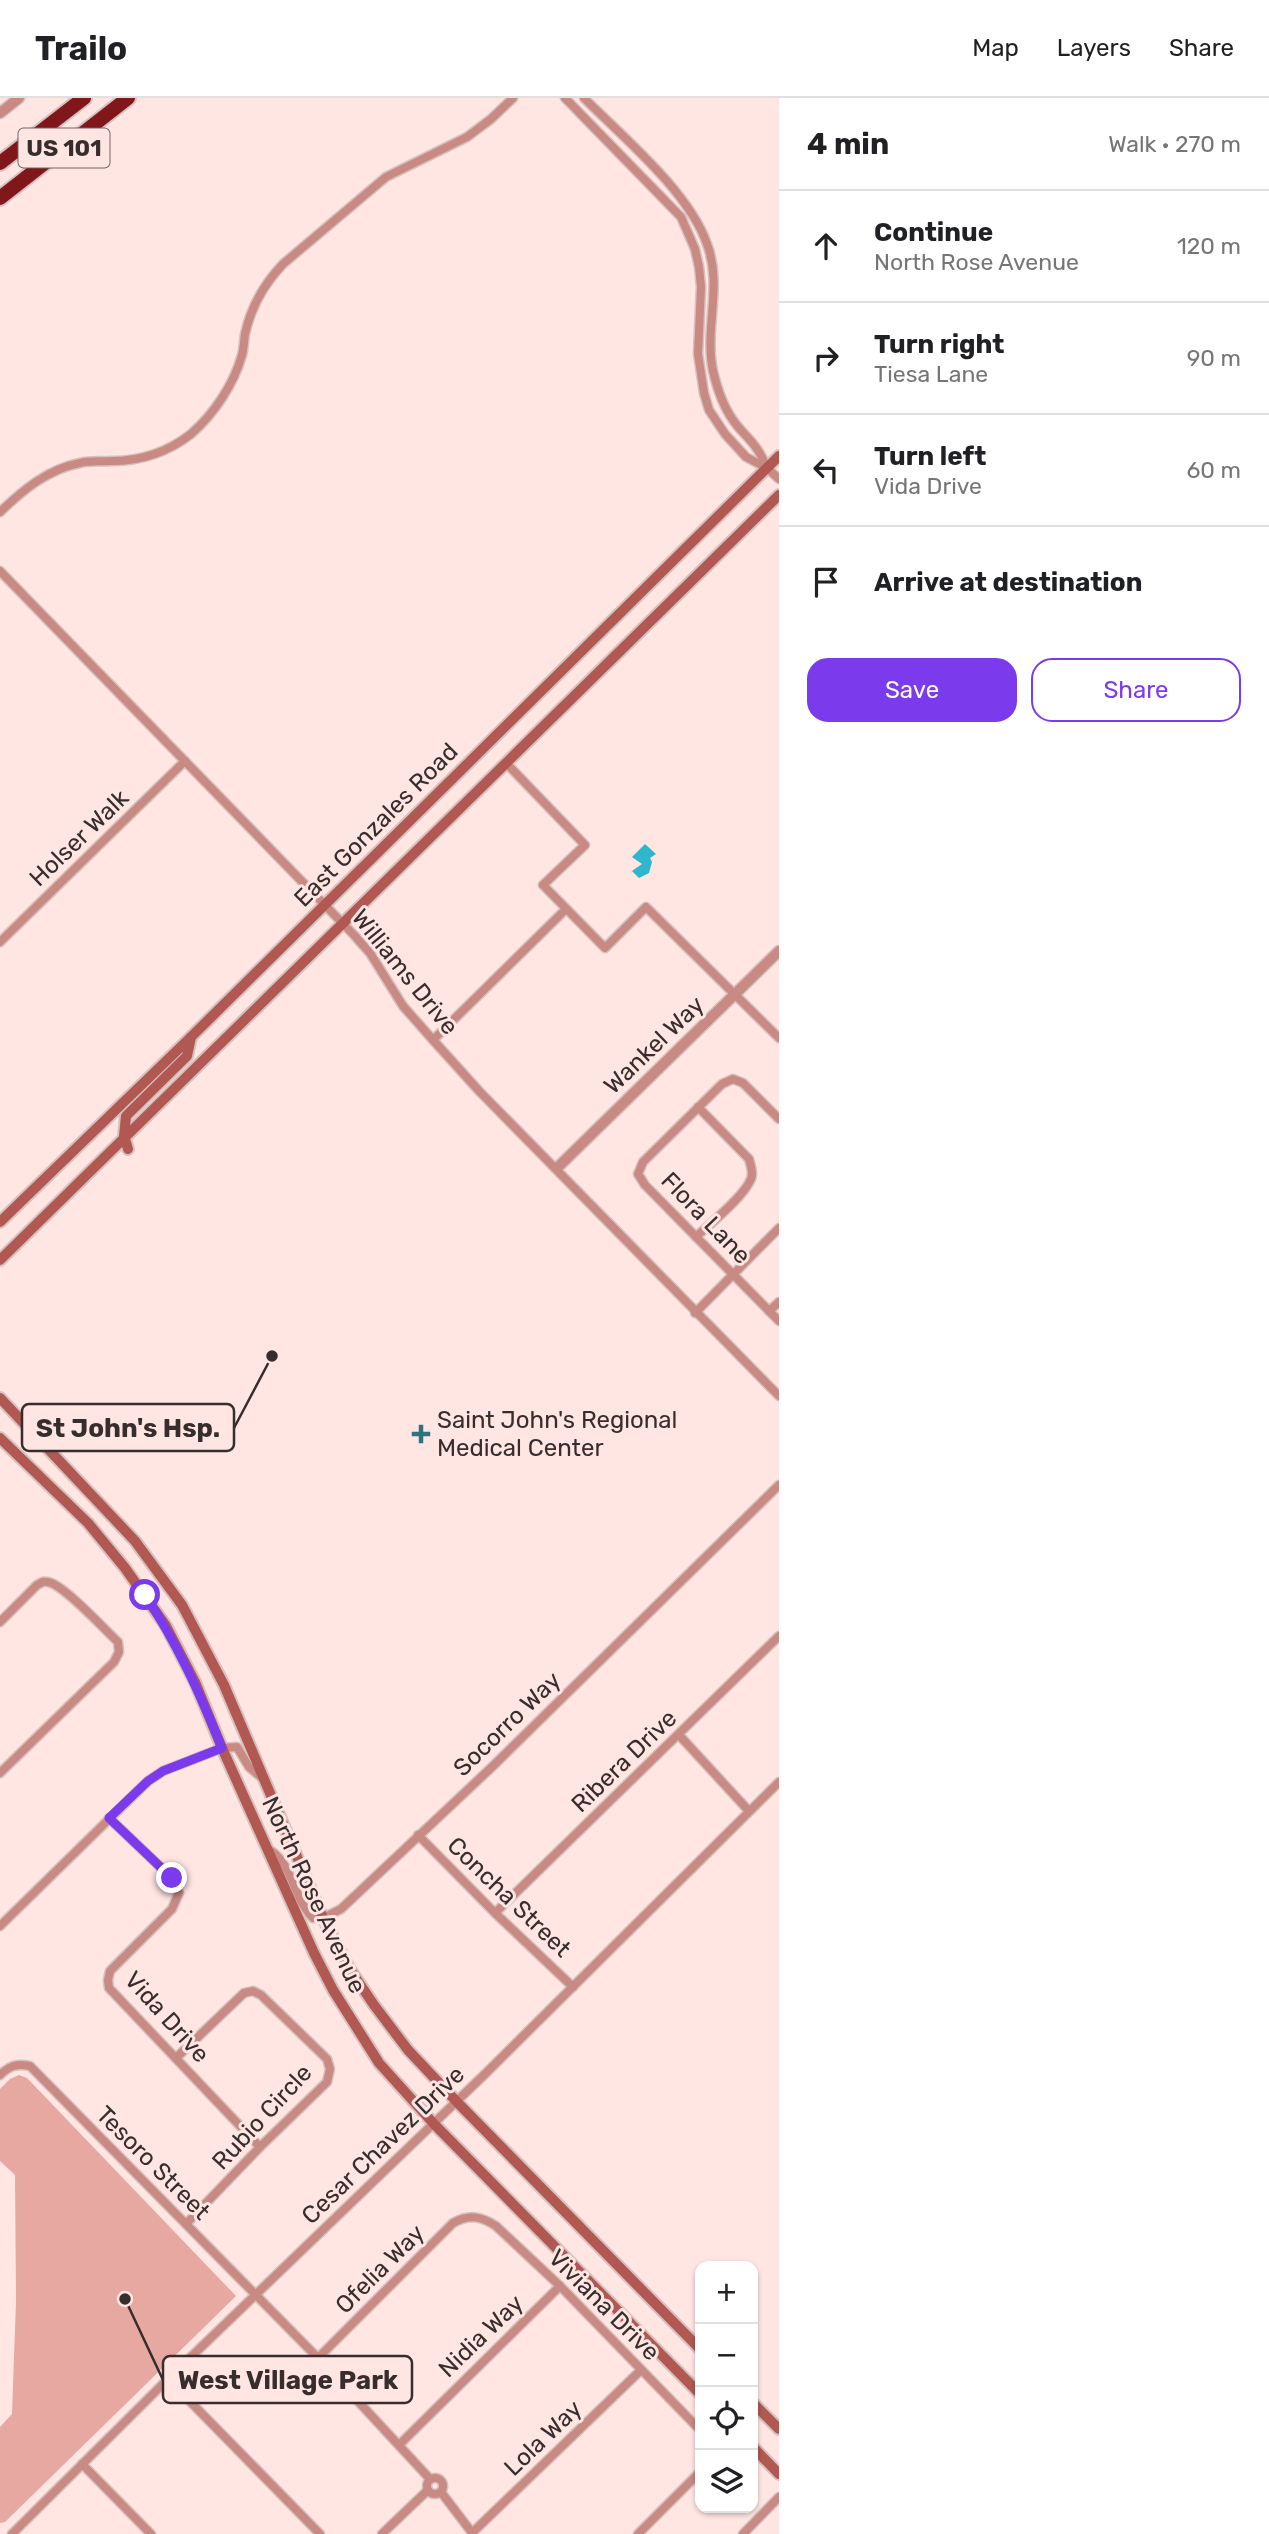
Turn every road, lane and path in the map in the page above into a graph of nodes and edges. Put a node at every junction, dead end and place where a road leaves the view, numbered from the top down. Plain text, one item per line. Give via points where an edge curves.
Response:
1 (19, 98) edge
2 (84, 98) edge
3 (128, 98) edge
4 (513, 98) edge
5 (565, 98) edge
6 (584, 98) edge
7 (0, 113) edge
8 (0, 163) edge
9 (0, 198) edge
10 (779, 456) edge
11 (767, 468) junction
12 (779, 479) edge
13 (779, 495) edge
14 (0, 512) edge
15 (0, 571) edge
16 (185, 761) junction
17 (507, 764) junction
18 (325, 905) junction
19 (566, 909) junction
20 (344, 924) junction
21 (0, 942) edge
22 (779, 951) edge
23 (736, 994) junction
24 (191, 1037) junction
25 (779, 1038) edge
26 (433, 1040) junction
27 (698, 1108) junction
28 (779, 1119) edge
29 (124, 1136) junction
30 (128, 1149) dead end
31 (557, 1168) junction
32 (0, 1222) edge
33 (779, 1228) edge
34 (696, 1237) junction
35 (0, 1260) edge
36 (733, 1275) junction
37 (779, 1302) edge
38 (769, 1311) junction
39 (695, 1313) junction
40 (779, 1321) edge
41 (779, 1396) edge
42 (0, 1398) edge
43 (0, 1438) edge
44 (779, 1485) edge
45 (0, 1622) edge
46 (779, 1636) edge
47 (678, 1735) junction
48 (222, 1748) junction
49 (0, 1773) edge
50 (264, 1779) junction
51 (779, 1782) edge
52 (748, 1810) junction
53 (109, 1818) junction
54 (418, 1835) junction
55 (268, 1849) junction
56 (495, 1913) junction
57 (323, 1918) junction
58 (0, 1926) edge
59 (573, 1987) junction
60 (176, 2058) junction
61 (0, 2075) edge
62 (457, 2102) junction
63 (434, 2124) junction
64 (260, 2147) junction
65 (474, 2217) joint
66 (186, 2224) junction
67 (560, 2286) junction
68 (255, 2295) junction
69 (695, 2344) edge
70 (317, 2358) junction
71 (641, 2370) junction
72 (168, 2379) junction
73 (695, 2389) edge
74 (758, 2408) edge
75 (695, 2425) edge
76 (779, 2429) edge
77 (400, 2444) junction
78 (756, 2450) edge
79 (82, 2463) junction
80 (779, 2474) edge
81 (695, 2477) edge
82 (430, 2479) junction
83 (428, 2490) junction
84 (441, 2492) junction
85 (779, 2497) edge
86 (473, 2533) edge
87 (12, 2534) edge
88 (151, 2534) edge
89 (320, 2534) edge
90 (382, 2534) edge
91 (638, 2534) edge
92 (743, 2534) edge

1 - 7 street
2 - 8 highway, US 101
3 - 9 highway, US 101
4 - 14 street via 467,137 386,177 283,264 253,308 243,354 229,386 192,433 146,457 61,468 26,488
5 - 11 street via 681,217 699,267 698,354 709,410 747,457
6 - 11 street via 676,191 701,228 714,266 713,370 732,419 758,449
10 - 11 main road, East Gonzales Road
11 - 12 street
11 - 18 main road, East Gonzales Road
13 - 17 main road, East Gonzales Road
15 - 16 street, Williams Drive
16 - 18 street, Williams Drive
16 - 21 street, Holser Walk
17 - 19 street via 585,845 543,885
17 - 20 main road, East Gonzales Road
18 - 20 street, Williams Drive
18 - 24 main road, East Gonzales Road
19 - 23 street via 605,948 646,907
19 - 26 street
20 - 26 street, Williams Drive
20 - 29 main road, East Gonzales Road
22 - 23 street, Wankel Way
23 - 25 street
23 - 31 street, Wankel Way
24 - 29 main road via 187,1056 126,1116
24 - 32 main road, East Gonzales Road
26 - 31 street, Williams Drive
27 - 28 street via 733,1079 743,1083
27 - 34 street via 749,1159 752,1170 751,1181 741,1193
27 - 34 street, Flora Lane via 643,1162 638,1174
29 - 30 main road
29 - 35 main road, East Gonzales Road
31 - 39 street, Williams Drive
33 - 36 street
34 - 36 street, Flora Lane
36 - 38 street, Flora Lane
36 - 39 street
37 - 38 street
38 - 40 street, Flora Lane
39 - 41 street, Williams Drive
42 - 50 main road, North Rose Avenue via 135,1541 182,1605 224,1685
43 - 48 main road, North Rose Avenue via 88,1523 138,1586 166,1626
44 - 54 street, Socorro Way
45 - 49 street via 37,1585 52,1583 118,1642 119,1652
46 - 47 street, Ribera Drive
47 - 52 street
47 - 56 street, Ribera Drive
48 - 50 street via 237,1747 249,1767
48 - 53 street via 163,1771
48 - 55 main road, North Rose Avenue
50 - 57 main road, North Rose Avenue
51 - 52 street, Cesar Chavez Drive
52 - 59 street, Cesar Chavez Drive
53 - 58 street
53 - 60 street, Vida Drive via 172,1878 179,1893 172,1909 110,1971 107,1980 109,1989
54 - 56 street, Concha Street
54 - 57 street, Socorro Way via 341,1909
55 - 57 street via 280,1856 309,1913
55 - 63 main road, North Rose Avenue via 333,1990 379,2063
56 - 59 street, Concha Street
57 - 62 main road, North Rose Avenue via 374,2005
59 - 62 street, Cesar Chavez Drive
60 - 64 street, Vida Drive
60 - 64 street, Rubio Circle via 244,1993 253,1991 327,2059 327,2082
61 - 66 street, Tesoro Street via 19,2064 30,2066
62 - 63 street, Cesar Chavez Drive
62 - 69 main road, North Rose Avenue
63 - 68 street, Cesar Chavez Drive
63 - 73 main road, North Rose Avenue
64 - 66 street, Rubio Circle
65 - 67 street, Viviana Drive via 496,2226
65 - 70 street, Ofelia Way via 453,2223
66 - 68 street, Tesoro Street
67 - 71 street, Viviana Drive
67 - 77 street, Nidia Way
68 - 70 street, Tesoro Street
68 - 72 street, Cesar Chavez Drive
70 - 77 street, Tesoro Street
71 - 75 street, Viviana Drive
71 - 86 street, Lola Way
72 - 79 street, Cesar Chavez Drive
72 - 89 street
74 - 76 main road
77 - 82 street, Tesoro Street
78 - 80 main road
79 - 87 street, Cesar Chavez Drive
79 - 88 street
81 - 91 street
82 - 83 street
82 - 84 street via 442,2480
83 - 84 street
83 - 90 street
84 - 86 street
85 - 92 street

